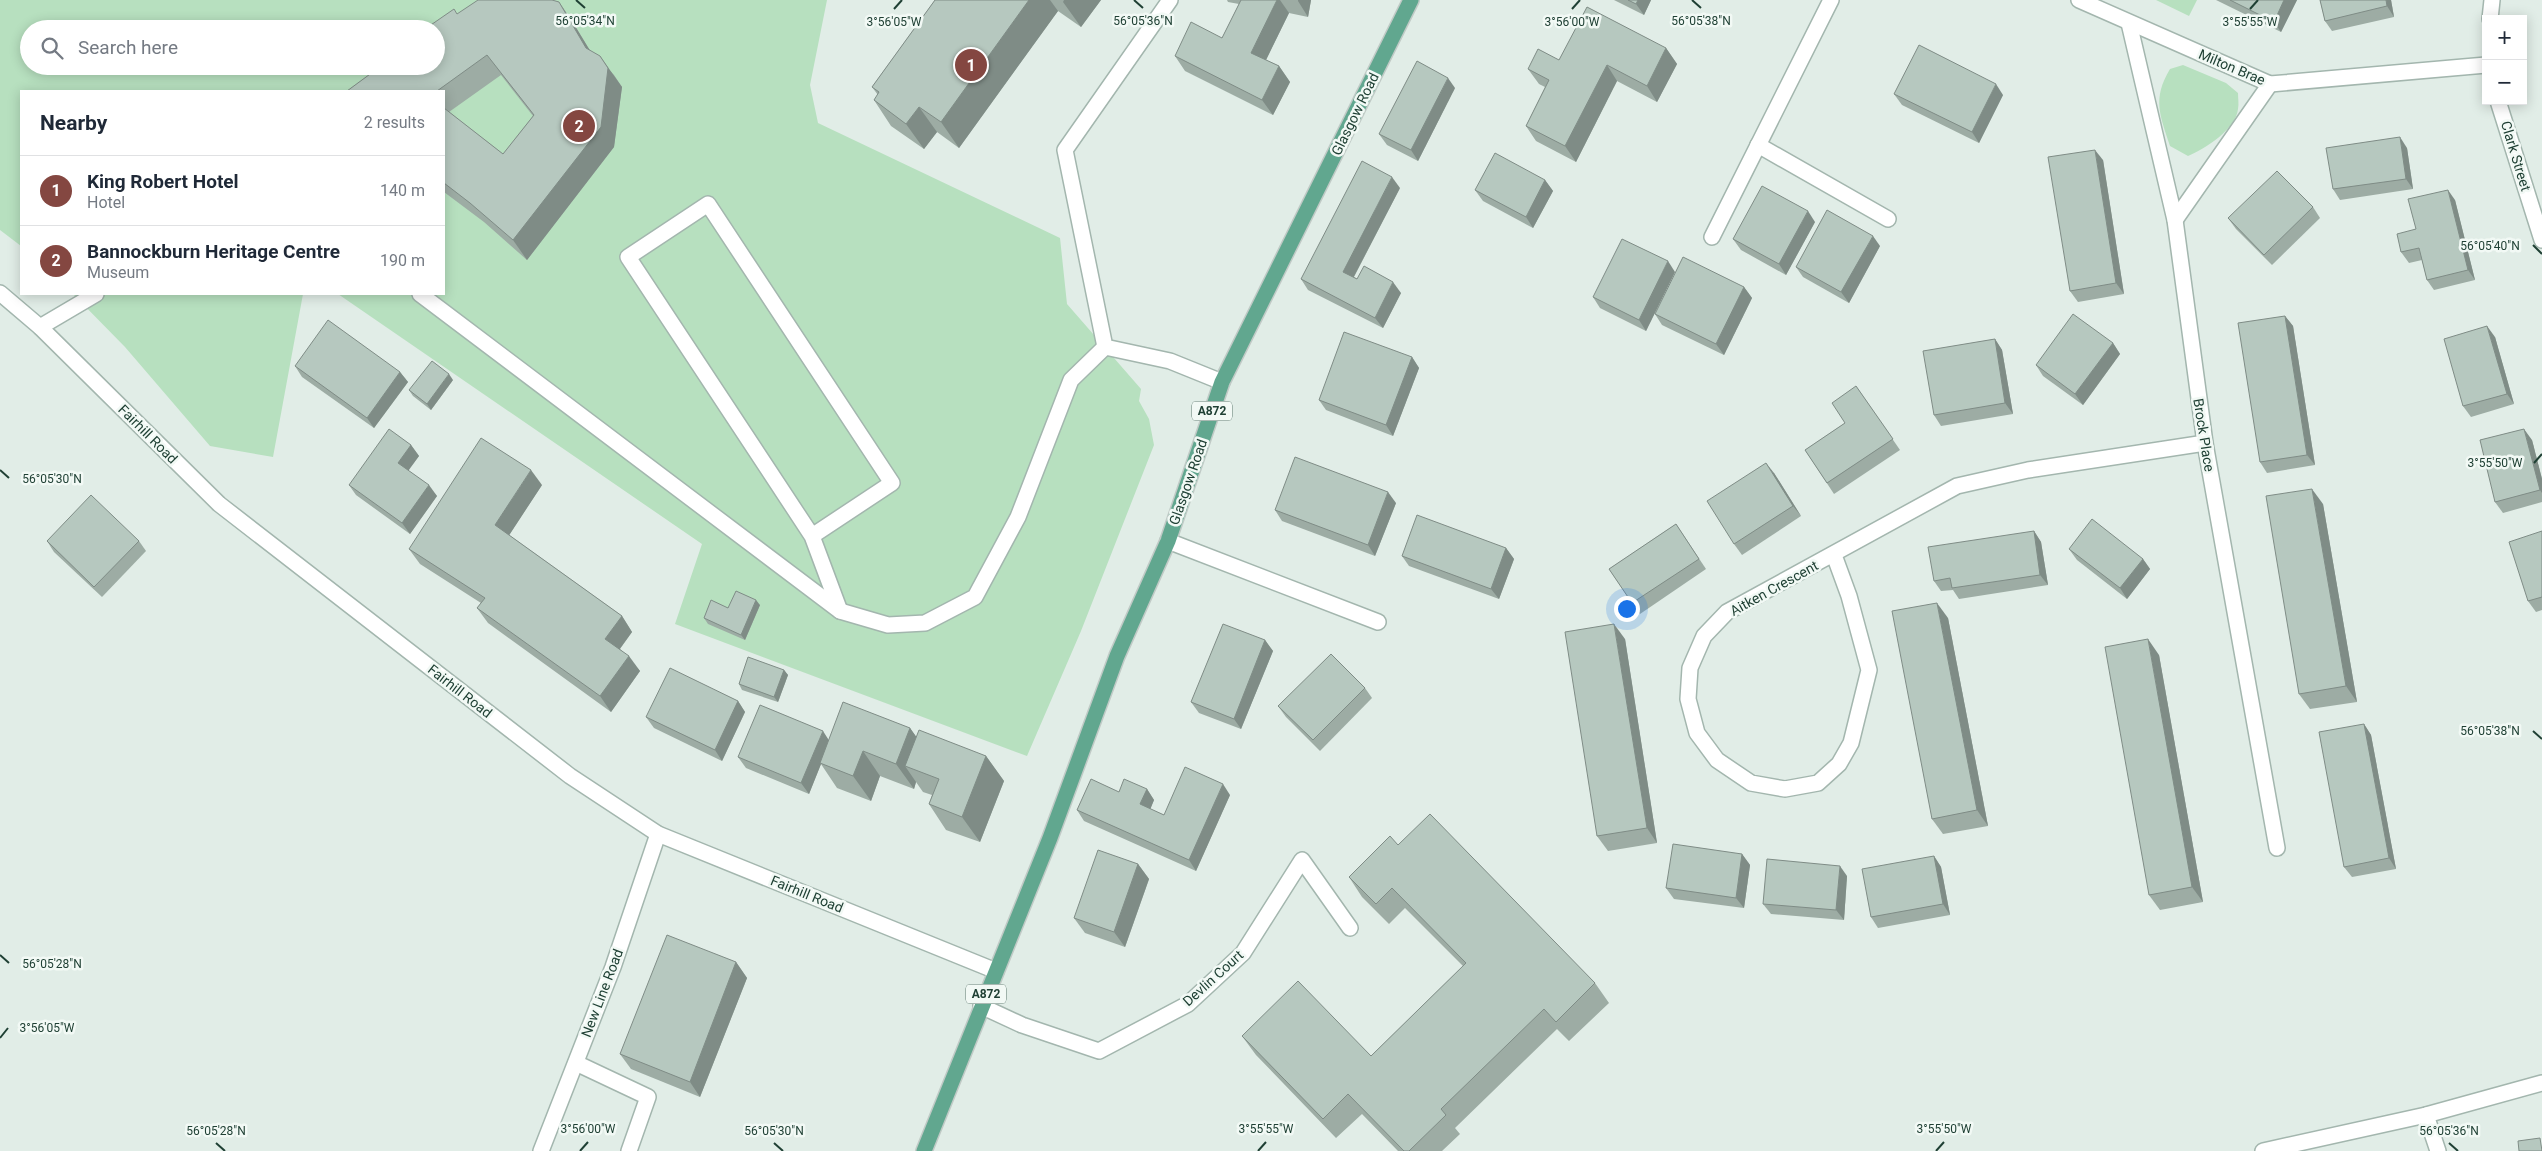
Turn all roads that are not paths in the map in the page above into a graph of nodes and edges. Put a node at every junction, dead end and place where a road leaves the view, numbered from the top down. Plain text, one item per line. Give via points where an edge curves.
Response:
1 (1170, 0) edge
2 (1411, 0) edge
3 (1831, 0) edge
4 (2078, 0) edge
5 (2492, 0) edge
6 (2490, 15) edge
7 (2129, 23) junction
8 (2482, 65) edge
9 (2270, 84) junction
10 (2499, 105) edge
11 (1758, 145) junction
12 (1888, 219) dead end
13 (2175, 220) junction
14 (1712, 237) dead end
15 (2542, 240) edge
16 (0, 293) edge
17 (94, 295) edge
18 (421, 295) edge
19 (40, 327) junction
20 (1105, 346) junction
21 (1222, 382) junction
22 (2204, 443) junction
23 (812, 536) junction
24 (1168, 542) junction
25 (1834, 555) junction
26 (840, 611) junction
27 (1378, 622) dead end
28 (658, 834) junction
29 (2277, 848) dead end
30 (1350, 928) dead end
31 (996, 971) junction
32 (981, 1006) junction
33 (576, 1063) junction
34 (2542, 1083) edge
35 (2426, 1115) junction
36 (541, 1151) edge
37 (629, 1151) edge
38 (924, 1151) edge
39 (2263, 1151) edge
40 (2438, 1151) edge

1 - 20 street via 1065,150
2 - 21 main road, Glasgow Road / A872
3 - 11 street
4 - 7 street, Milton Brae
5 - 6 street
7 - 9 street, Milton Brae
7 - 13 street, Brock Place
8 - 9 street, Milton Brae
9 - 13 street
10 - 15 street, Clark Street
11 - 12 street
11 - 14 street
13 - 22 street, Brock Place
16 - 19 street, Fairhill Road
17 - 19 street
18 - 26 street
19 - 28 street, Fairhill Road via 219,504 570,776
20 - 21 street via 1170,361
20 - 26 street via 1071,380 1018,517 975,596 925,623 888,625
21 - 24 main road, Glasgow Road / A872
22 - 25 street, Aitken Crescent via 2028,470 1957,486
22 - 29 street, Brock Place
23 - 23 street via 628,257 708,204 892,483
23 - 26 street
24 - 27 street
24 - 31 main road, Glasgow Road / A872 via 1117,656 1050,838
25 - 25 street, Aitken Crescent via 1869,670 1851,743 1839,764 1818,783 1785,789 1752,783 1717,760 1697,732 1688,700 1690,668 1704,636 1727,612
28 - 31 street, Fairhill Road
28 - 33 street, New Line Road via 613,968
30 - 32 street, Devlin Court via 1302,860 1243,953 1188,1004 1099,1051 1022,1025
31 - 32 main road, A872
32 - 38 main road, A872
33 - 36 street, New Line Road
33 - 37 street via 648,1097
34 - 35 street
35 - 39 street
35 - 40 street

